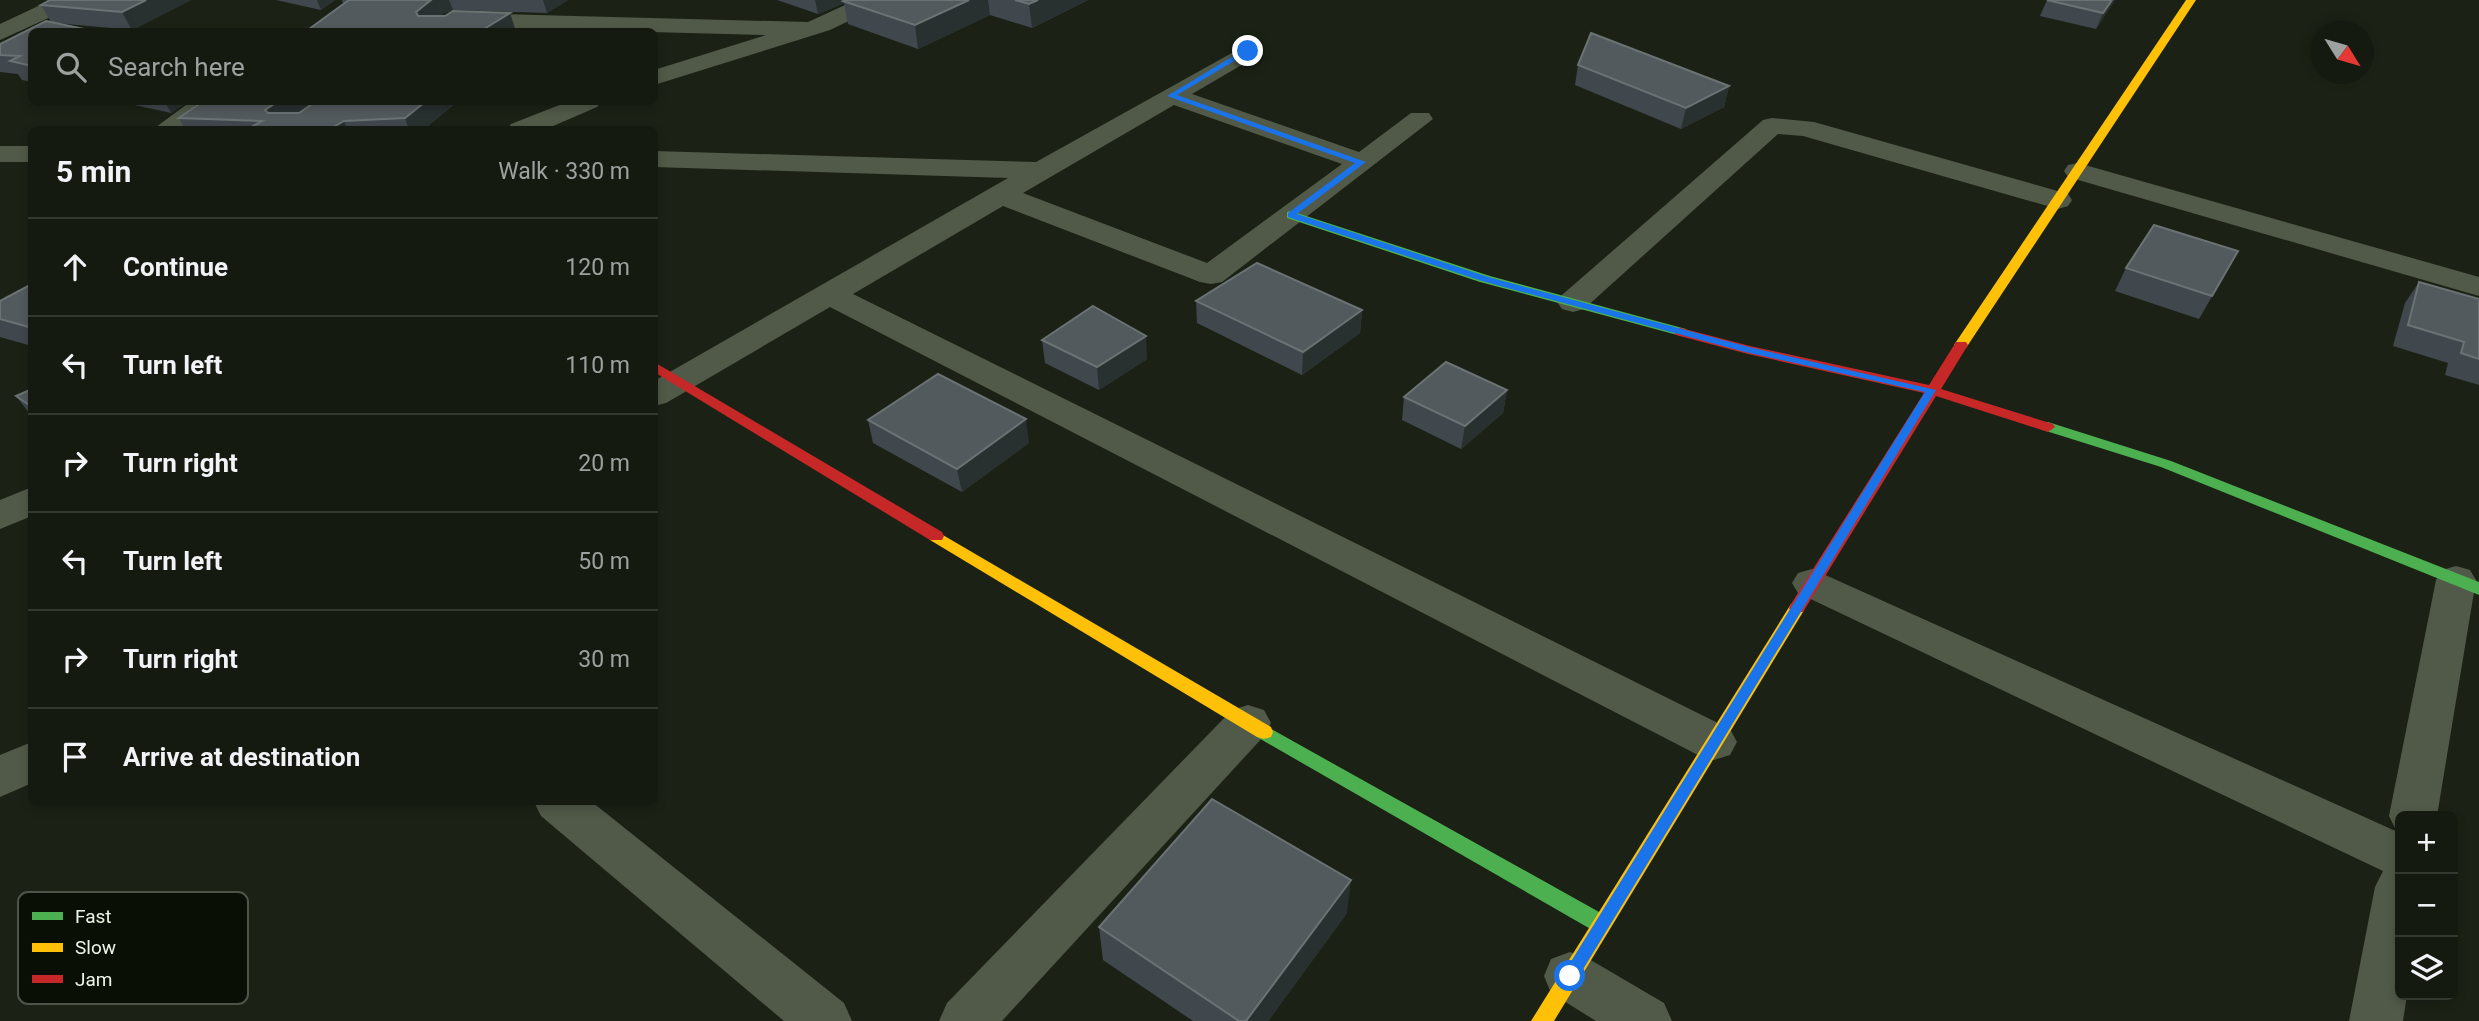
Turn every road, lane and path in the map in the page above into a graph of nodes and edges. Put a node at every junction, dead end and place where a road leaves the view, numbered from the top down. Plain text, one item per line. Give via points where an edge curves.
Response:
1 (69, 0) edge
2 (874, 0) edge
3 (2191, 0) edge
4 (442, 28) edge
5 (808, 29) junction
6 (0, 33) edge
7 (1248, 51) dead end
8 (658, 77) edge
9 (1171, 96) junction
10 (202, 105) edge
11 (581, 105) edge
12 (1420, 118) dead end
13 (171, 126) edge
14 (530, 126) edge
15 (658, 159) edge
16 (1362, 162) junction
17 (1042, 171) junction
18 (2078, 171) junction
19 (1001, 195) junction
20 (2058, 200) junction
21 (1291, 215) junction
22 (2479, 287) edge
23 (830, 295) junction
24 (1573, 302) junction
25 (658, 368) edge
26 (681, 381) junction
27 (1931, 390) junction
28 (658, 394) edge
29 (28, 502) edge
30 (0, 516) edge
31 (1812, 583) junction
32 (2467, 584) edge
33 (1248, 723) junction
34 (1714, 741) junction
35 (28, 762) edge
36 (0, 778) edge
37 (562, 805) edge
38 (2414, 811) edge
39 (2395, 854) edge
40 (2395, 915) edge
41 (1601, 925) junction
42 (1570, 976) junction
43 (825, 1021) edge
44 (967, 1021) edge
45 (1542, 1021) edge
46 (1645, 1021) edge
47 (2376, 1021) edge

1 - 6 street
2 - 5 street
3 - 18 street
4 - 5 street via 454,20
5 - 8 street
7 - 9 street
9 - 16 street
9 - 17 street
10 - 13 street
11 - 14 street
12 - 16 street
15 - 17 street
16 - 21 street
17 - 19 street
18 - 20 street
18 - 22 street
19 - 21 street via 1211,275
19 - 23 street
20 - 24 street via 1805,128 1772,126
20 - 27 street
21 - 24 street via 1485,279
23 - 26 street
23 - 34 street
24 - 27 street via 1748,350
25 - 26 street
26 - 28 street
26 - 33 street
27 - 31 street
27 - 32 street via 2166,464
29 - 30 street
31 - 34 street
31 - 39 street
32 - 38 street
33 - 41 street
33 - 44 street
34 - 41 street
35 - 36 street
37 - 43 street
40 - 47 street
41 - 42 street
42 - 45 street
42 - 46 street

